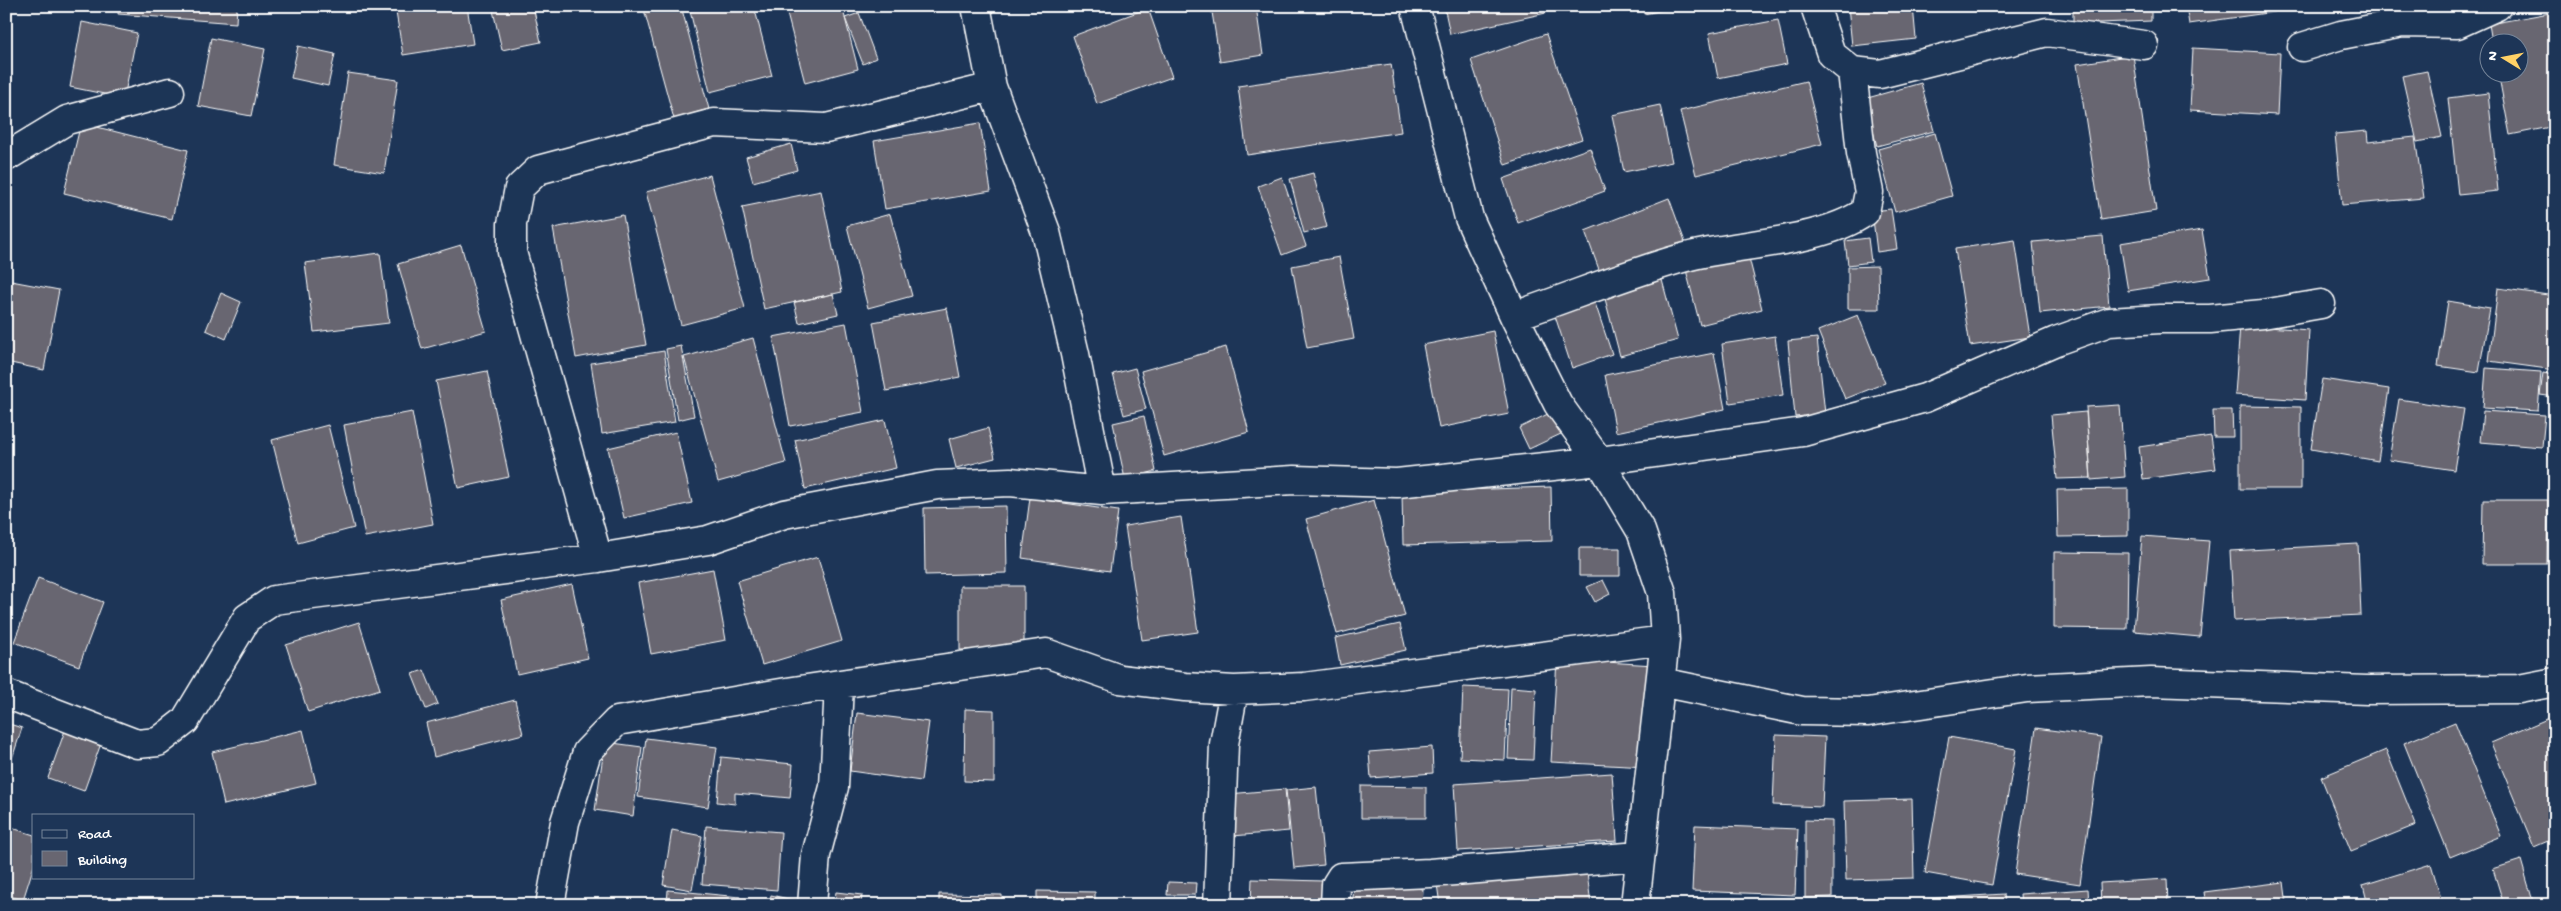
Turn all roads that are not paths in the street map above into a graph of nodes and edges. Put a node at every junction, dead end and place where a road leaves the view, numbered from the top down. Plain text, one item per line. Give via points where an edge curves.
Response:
1 (976, 6) edge
2 (1415, 6) edge
3 (1815, 6) edge
4 (2497, 6) edge
5 (2144, 45) dead end
6 (2302, 46) dead end
7 (1852, 71) junction
8 (992, 87) junction
9 (170, 92) dead end
10 (6, 157) edge
11 (2322, 304) dead end
12 (1514, 316) junction
13 (1599, 461) junction
14 (1102, 491) junction
15 (598, 558) junction
16 (1665, 640) junction
17 (1661, 682) junction
18 (2555, 682) edge
19 (839, 684) junction
20 (1234, 690) junction
21 (6, 694) edge
22 (1639, 856) junction
23 (550, 905) edge
24 (812, 905) edge
25 (1218, 905) edge
26 (1334, 905) edge
27 (1635, 905) edge

1 - 8 street
2 - 12 street via 1469,218
3 - 7 street via 1831,54
4 - 6 street via 2457,24 2402,23
5 - 7 street via 2047,32 1880,74
7 - 12 street via 1869,192 1865,212 1854,220 1809,234 1686,258
8 - 14 street via 1046,232 1075,354
8 - 15 street via 826,128 714,122 538,170 518,188 512,224 512,252
9 - 10 street via 67,120
11 - 13 street via 2228,318 2109,322 2056,341 1925,398 1803,432
12 - 13 street via 1558,404
13 - 14 street via 1397,483 1294,480
13 - 16 street via 1641,531 1662,592
14 - 15 street via 1010,482 937,485 784,514 708,540
15 - 21 street via 274,600 247,618 185,721 158,742 137,744
16 - 17 street
16 - 20 street via 1314,686
17 - 18 street via 1802,711 1868,712 2027,688 2150,682 2367,690 2519,689
17 - 22 street
19 - 20 street via 1046,653 1120,679 1185,688
19 - 23 street via 617,721 587,752 565,822
19 - 24 street via 834,787 816,855
20 - 25 street via 1224,744
22 - 26 street via 1341,877 1336,885
22 - 27 street

